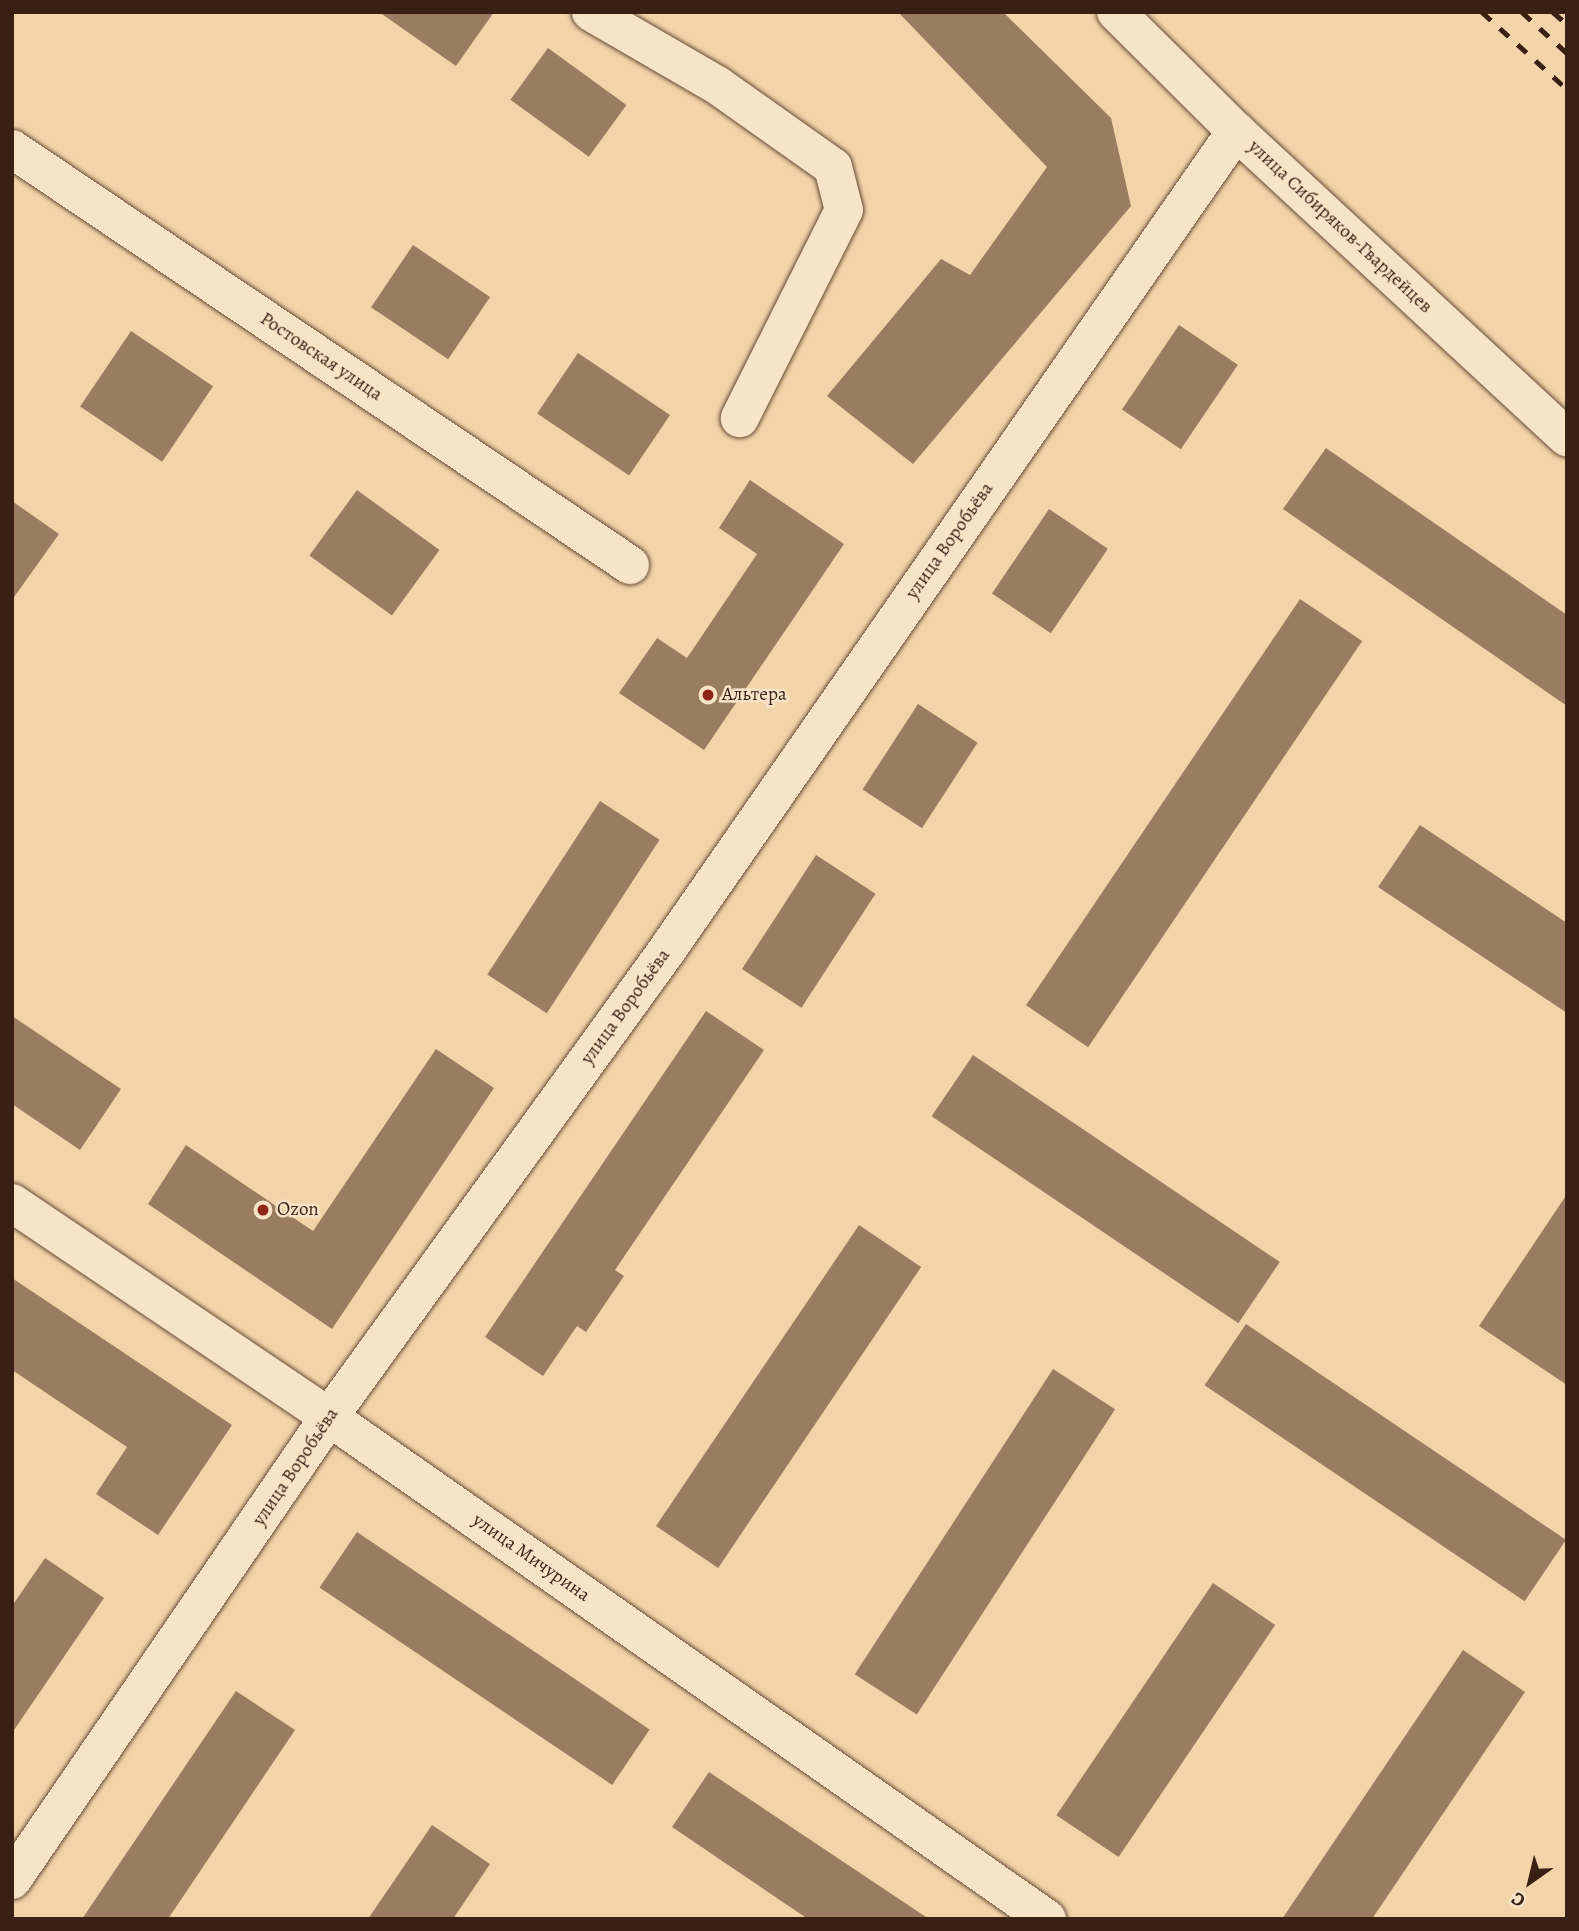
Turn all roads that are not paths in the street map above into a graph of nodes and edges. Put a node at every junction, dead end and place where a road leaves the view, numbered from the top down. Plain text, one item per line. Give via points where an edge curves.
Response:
1 (591, 12) edge
2 (1116, 12) edge
3 (1236, 131) junction
4 (12, 149) edge
5 (740, 418) dead end
6 (1567, 437) edge
7 (630, 565) dead end
8 (12, 1203) edge
9 (329, 1417) junction
10 (12, 1880) edge
11 (1047, 1919) edge

1 - 5 street via 717,85 833,167 844,210
2 - 3 street, улица Сибиряков-Гвардейцев
3 - 6 street, улица Сибиряков-Гвардейцев
3 - 9 street, улица Воробьёва via 665,953
4 - 7 street, Ростовская улица
8 - 9 street, улица Мичурина
9 - 10 street, улица Воробьёва
9 - 11 street, улица Мичурина

